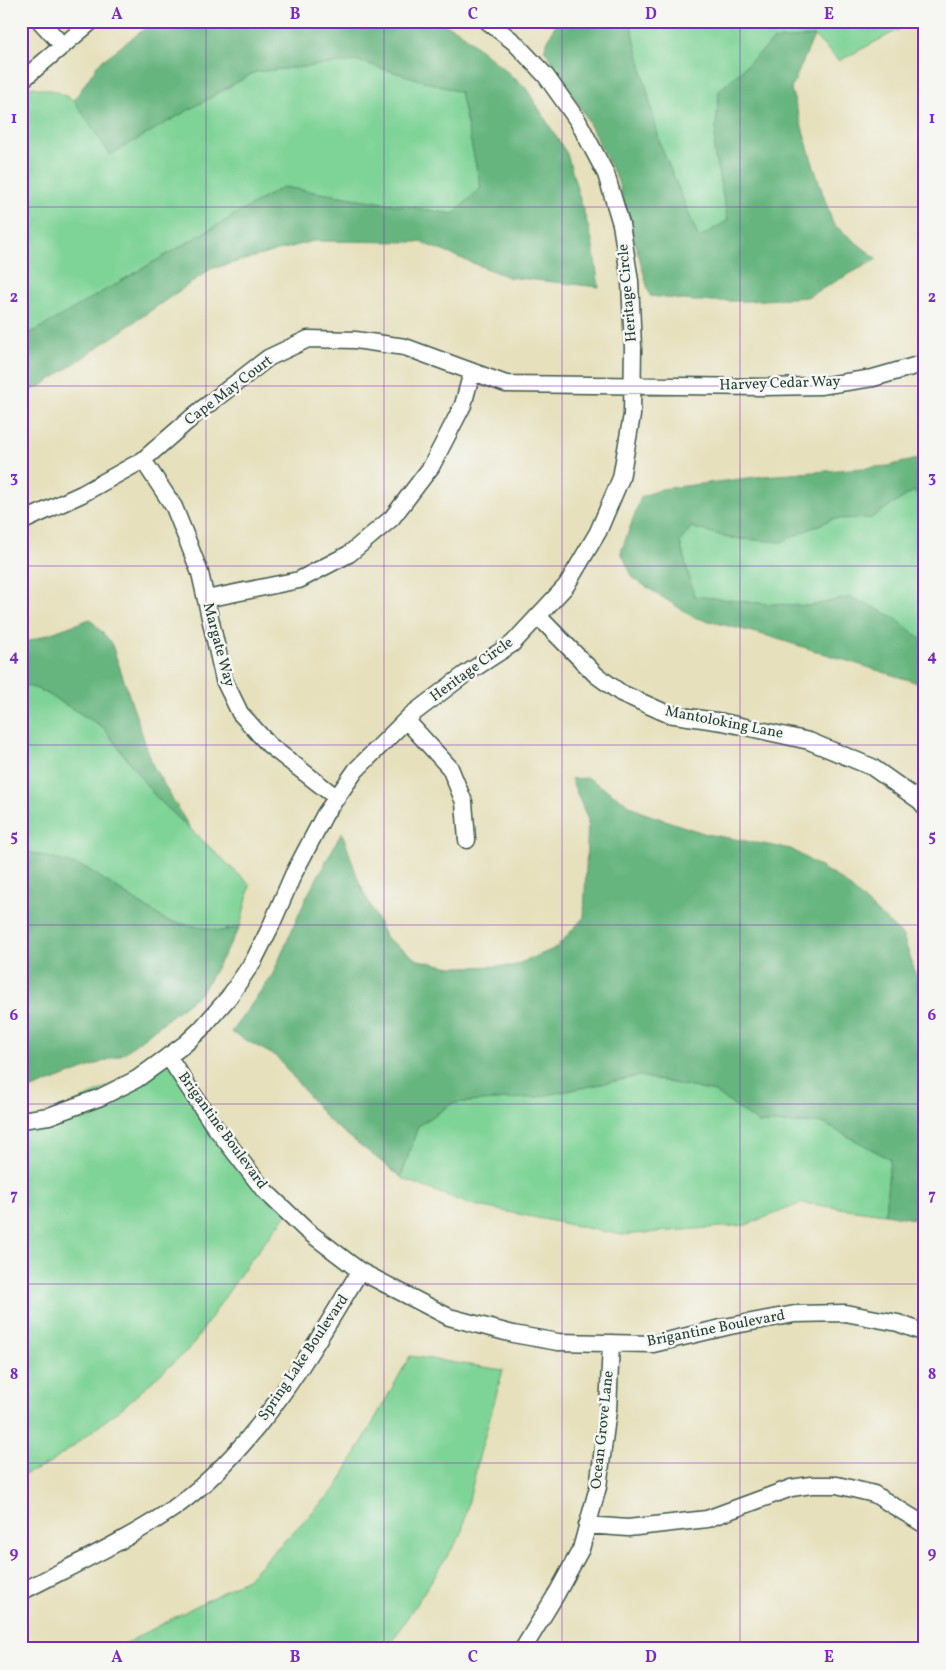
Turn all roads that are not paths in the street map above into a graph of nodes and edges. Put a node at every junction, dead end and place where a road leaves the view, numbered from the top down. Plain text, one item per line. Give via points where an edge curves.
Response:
1 (40, 21) edge
2 (92, 21) edge
3 (487, 21) edge
4 (63, 46) junction
5 (21, 80) edge
6 (925, 363) edge
7 (472, 372) junction
8 (632, 385) junction
9 (143, 460) junction
10 (21, 522) edge
11 (206, 599) junction
12 (538, 616) junction
13 (406, 720) junction
14 (336, 798) junction
15 (925, 807) edge
16 (467, 840) dead end
17 (168, 1056) junction
18 (21, 1120) edge
19 (360, 1271) junction
20 (925, 1333) edge
21 (611, 1343) junction
22 (588, 1525) junction
23 (925, 1525) edge
24 (21, 1592) edge
25 (523, 1649) edge

1 - 4 street
2 - 4 street
3 - 8 street, Heritage Circle via 514,42 546,76 578,121 606,174 621,224 630,281
4 - 5 street
6 - 8 street, Harvey Cedar Way via 873,378 820,386
7 - 8 street, Cape May Court via 506,384
7 - 9 street, Cape May Court via 405,347 356,340 308,339 268,358
7 - 11 street via 463,405 431,466 392,518 349,554 299,580
8 - 12 street, Heritage Circle via 632,414 621,478 598,532 566,586
9 - 10 street, Cape May Court via 82,494
9 - 11 street, Margate Way via 174,507 200,573
11 - 14 street, Margate Way via 224,680 240,713 269,745
12 - 13 street, Heritage Circle via 512,644 464,675
12 - 15 street, Mantoloking Lane via 596,675 621,693 668,714 809,741 872,766
13 - 14 street, Heritage Circle via 356,770
13 - 16 street via 450,768 464,802
14 - 17 street, Heritage Circle via 293,875 254,960 229,997 202,1028
17 - 18 street, Heritage Circle via 136,1079 102,1097 49,1116
17 - 19 street, Brigantine Boulevard via 212,1123 263,1189 306,1230
19 - 21 street, Brigantine Boulevard via 449,1317 558,1342
19 - 24 street, Spring Lake Boulevard via 294,1378 255,1431 209,1478 135,1534
20 - 21 street, Brigantine Boulevard via 898,1323 845,1313 795,1314 653,1344
21 - 22 street, Ocean Grove Lane via 608,1410 599,1478
22 - 23 street via 628,1528 707,1519 791,1488 837,1485 874,1494
22 - 25 street, Ocean Grove Lane via 581,1549

